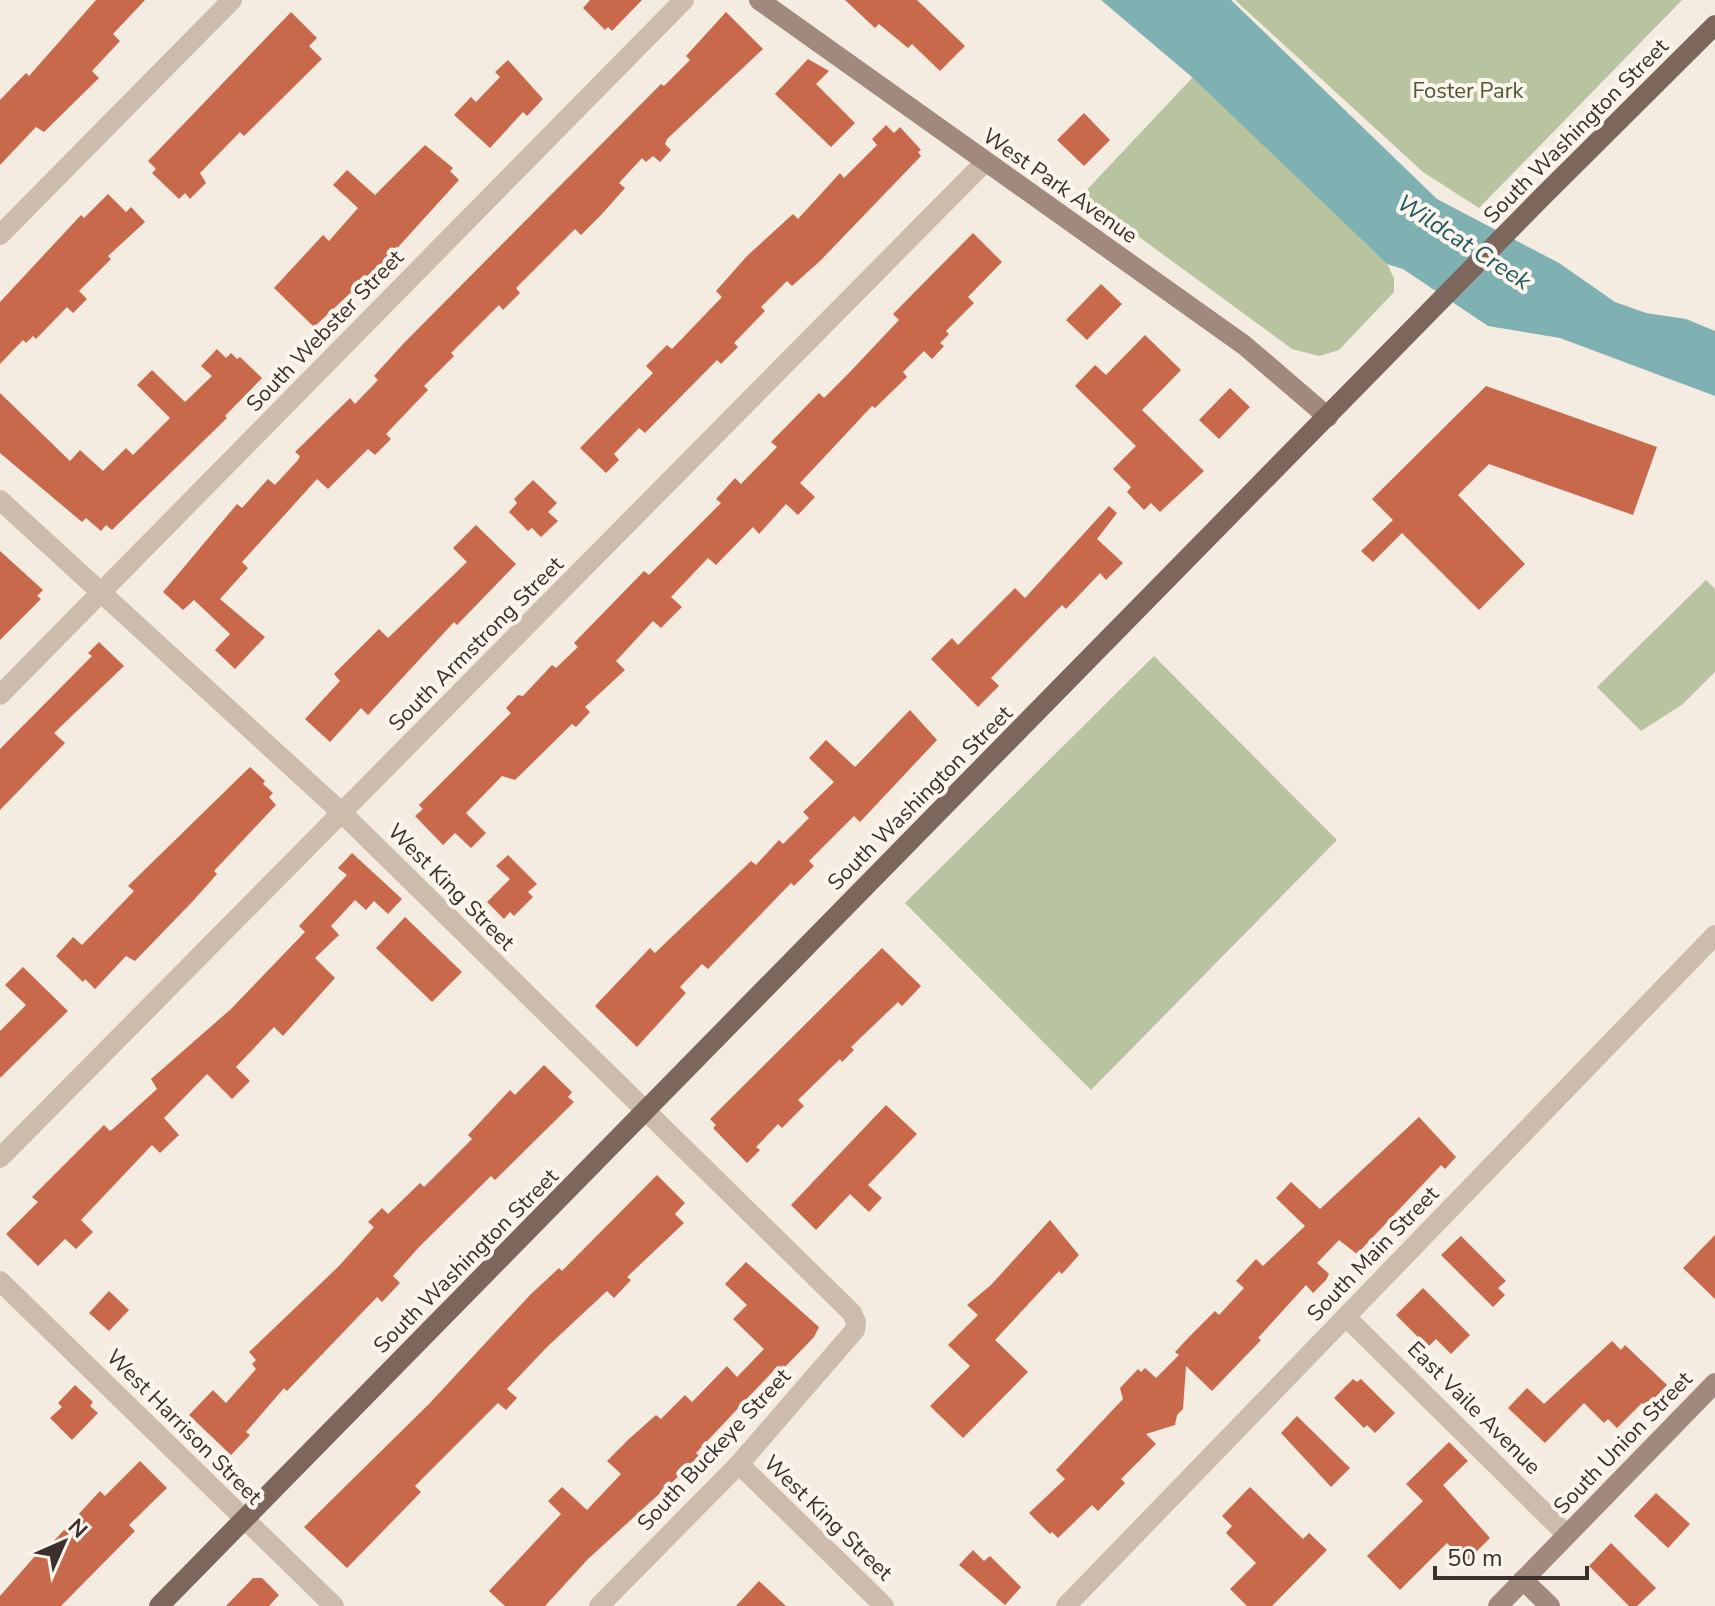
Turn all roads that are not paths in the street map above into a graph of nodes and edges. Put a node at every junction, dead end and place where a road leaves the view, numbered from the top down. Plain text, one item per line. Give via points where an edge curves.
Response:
1 (232, 0) edge
2 (684, 0) edge
3 (759, 0) edge
4 (1715, 25) edge
5 (985, 162) junction
6 (0, 235) edge
7 (1328, 417) junction
8 (0, 500) edge
9 (102, 593) junction
10 (0, 695) edge
11 (342, 813) junction
12 (1715, 935) edge
13 (648, 1112) junction
14 (0, 1158) edge
15 (0, 1281) edge
16 (1346, 1317) junction
17 (856, 1322) joint
18 (1715, 1383) edge
19 (739, 1464) junction
20 (244, 1520) junction
21 (1567, 1535) junction
22 (1523, 1580) junction
23 (159, 1606) edge
24 (334, 1606) edge
25 (599, 1606) edge
26 (884, 1606) edge
27 (1066, 1606) edge
28 (1498, 1606) edge
29 (1550, 1606) edge

1 - 6 street
2 - 9 street, South Webster Street
3 - 5 main road, West Park Avenue
4 - 7 main road, South Washington Street
5 - 7 main road, West Park Avenue via 1244,345
5 - 11 street, South Armstrong Street
7 - 13 main road, South Washington Street
8 - 9 street, West King Street
9 - 10 street, South Webster Street
9 - 11 street, West King Street
11 - 13 street, West King Street
11 - 14 street, South Armstrong Street
12 - 16 street, South Main Street
13 - 17 street, West King Street
13 - 20 main road, South Washington Street
15 - 20 street, West Harrison Street
16 - 21 street, East Vaile Avenue
16 - 27 street, South Main Street
17 - 19 street, South Buckeye Street via 855,1330
18 - 21 main road, South Union Street
19 - 25 street, South Buckeye Street
19 - 26 street, West King Street
20 - 23 main road, South Washington Street
20 - 24 street, West Harrison Street
21 - 22 main road, South Union Street
22 - 28 main road, South Union Street
22 - 29 main road

